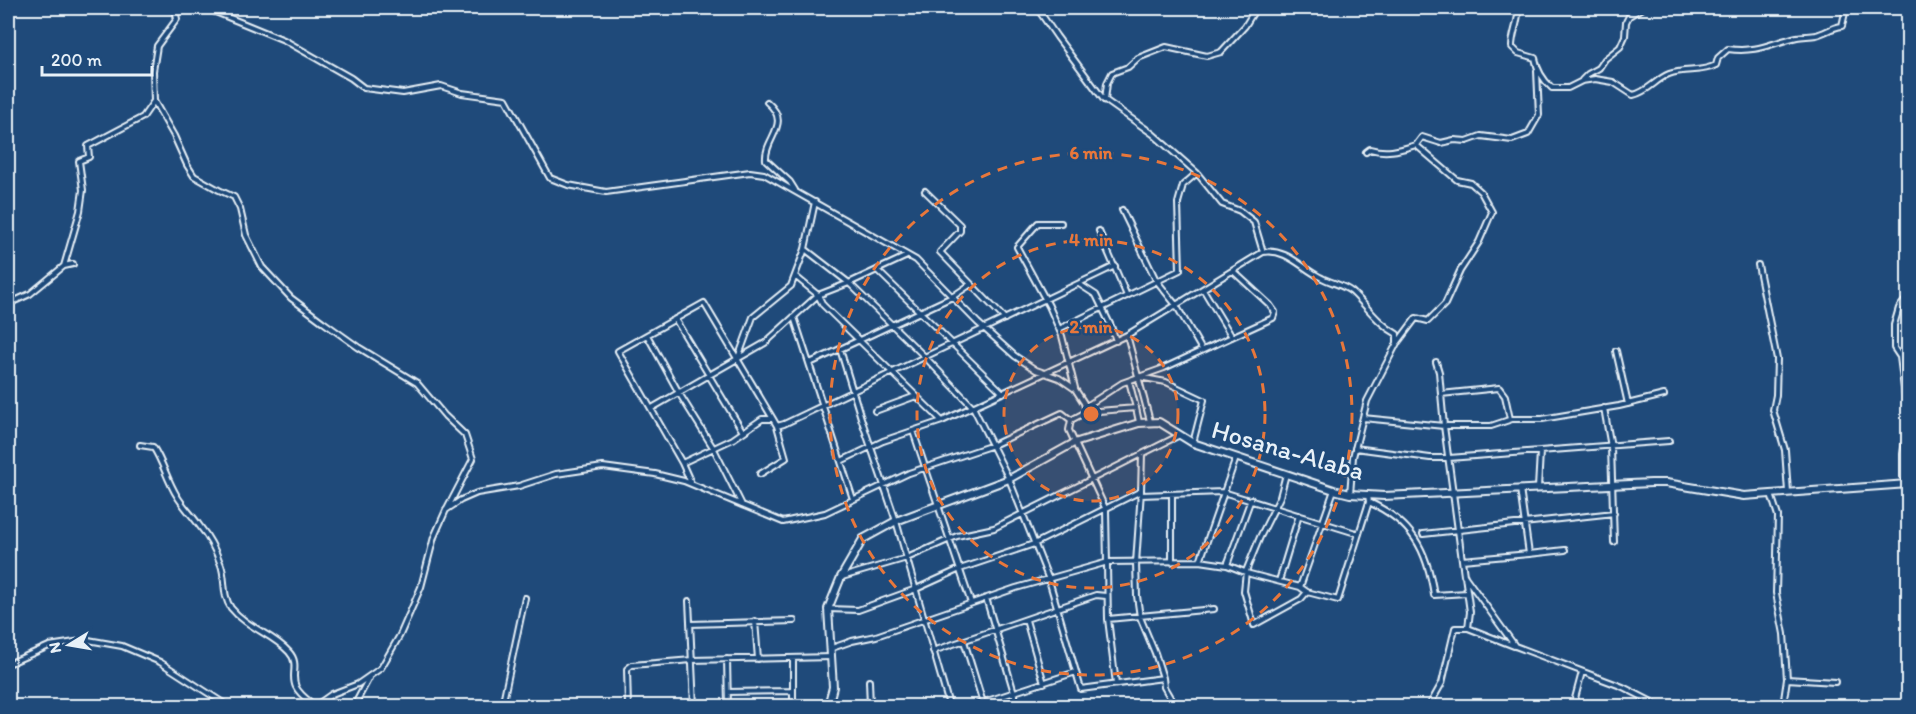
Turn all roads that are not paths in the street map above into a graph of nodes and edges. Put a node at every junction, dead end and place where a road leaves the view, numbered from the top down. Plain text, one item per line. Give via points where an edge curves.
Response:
1 (160, 8) edge
2 (186, 8) edge
3 (199, 8) edge
4 (1037, 8) edge
5 (1256, 8) edge
6 (1642, 8) edge
7 (1846, 8) edge
8 (175, 10) junction
9 (1518, 14) dead end
10 (1536, 67) junction
11 (1582, 81) junction
12 (1105, 100) junction
13 (154, 101) junction
14 (767, 102) dead end
15 (1416, 145) junction
16 (1366, 152) dead end
17 (1197, 173) junction
18 (795, 190) junction
19 (925, 191) dead end
20 (815, 202) junction
21 (1122, 210) dead end
22 (1061, 223) dead end
23 (1099, 231) dead end
24 (805, 249) junction
25 (1263, 252) junction
26 (908, 256) junction
27 (74, 264) dead end
28 (1758, 265) dead end
29 (64, 266) junction
30 (1115, 266) junction
31 (878, 271) junction
32 (1233, 271) junction
33 (795, 276) junction
34 (1158, 282) junction
35 (849, 283) junction
36 (971, 284) junction
37 (1078, 284) junction
38 (1203, 289) junction
39 (818, 295) junction
40 (1127, 296) junction
41 (952, 297) junction
42 (1908, 297) edge
43 (1046, 300) junction
44 (8, 304) edge
45 (1176, 305) junction
46 (1103, 308) junction
47 (920, 312) junction
48 (794, 317) junction
49 (675, 319) junction
50 (1005, 319) junction
51 (892, 325) junction
52 (984, 329) junction
53 (1059, 329) junction
54 (647, 335) junction
55 (1127, 335) junction
56 (1232, 337) junction
57 (859, 340) junction
58 (1116, 341) junction
59 (1397, 343) junction
60 (952, 344) junction
61 (840, 349) junction
62 (1202, 350) junction
63 (1616, 351) dead end
64 (925, 357) junction
65 (737, 359) junction
66 (1436, 362) dead end
67 (810, 363) junction
68 (1067, 363) junction
69 (891, 373) junction
70 (1046, 373) junction
71 (710, 375) junction
72 (1138, 377) junction
73 (1129, 381) junction
74 (1075, 388) junction
75 (853, 390) junction
76 (679, 393) junction
77 (1003, 393) junction
78 (1442, 394) junction
79 (1664, 395) dead end
80 (916, 396) junction
81 (823, 404) junction
82 (1628, 404) junction
83 (973, 407) junction
84 (652, 408) junction
85 (1136, 408) junction
86 (1604, 408) junction
87 (1085, 409) junction
88 (875, 411) dead end
89 (1363, 418) junction
90 (773, 419) junction
91 (1510, 419) junction
92 (1071, 420) junction
93 (942, 421) junction
94 (1150, 421) junction
95 (1139, 423) junction
96 (777, 426) junction
97 (1444, 426) junction
98 (913, 431) junction
99 (743, 432) junction
100 (1180, 435) junction
101 (1668, 441) dead end
102 (1074, 443) junction
103 (1193, 443) junction
104 (140, 445) dead end
105 (870, 446) junction
106 (993, 446) junction
107 (1611, 447) junction
108 (714, 448) junction
109 (1355, 448) junction
110 (1540, 452) junction
111 (1142, 454) junction
112 (1236, 458) junction
113 (1449, 458) junction
114 (841, 461) junction
115 (682, 463) junction
116 (925, 468) junction
117 (760, 474) dead end
118 (1286, 474) junction
119 (1009, 479) junction
120 (1093, 479) junction
121 (1908, 483) edge
122 (691, 484) junction
123 (1613, 484) junction
124 (884, 485) junction
125 (1520, 488) junction
126 (1538, 488) junction
127 (1334, 490) junction
128 (1454, 491) junction
129 (1223, 492) junction
130 (1141, 493) junction
131 (1788, 493) junction
132 (1172, 494) junction
133 (1350, 494) junction
134 (1772, 494) junction
135 (1368, 498) junction
136 (854, 499) junction
137 (1251, 499) junction
138 (938, 504) junction
139 (742, 505) junction
140 (1274, 508) junction
141 (446, 510) junction
142 (1106, 510) junction
143 (1614, 513) junction
144 (1023, 514) junction
145 (1299, 515) junction
146 (896, 520) junction
147 (1323, 522) junction
148 (1525, 522) junction
149 (1458, 530) junction
150 (1359, 534) junction
151 (1423, 534) dead end
152 (950, 539) junction
153 (1614, 542) dead end
154 (1034, 544) junction
155 (1565, 550) dead end
156 (1529, 554) junction
157 (907, 558) junction
158 (1462, 560) junction
159 (1200, 561) junction
160 (1108, 562) junction
161 (1172, 562) junction
162 (1136, 563) junction
163 (1227, 565) junction
164 (960, 569) junction
165 (1246, 571) junction
166 (1464, 575) junction
167 (841, 577) junction
168 (1049, 580) junction
169 (1279, 581) junction
170 (1300, 587) junction
171 (916, 589) junction
172 (1307, 592) junction
173 (1467, 593) junction
174 (1106, 596) junction
175 (525, 598) dead end
176 (986, 598) junction
177 (689, 601) dead end
178 (971, 603) junction
179 (828, 609) junction
180 (1057, 609) junction
181 (1214, 609) dead end
182 (1140, 616) junction
183 (1108, 619) junction
184 (925, 620) junction
185 (1026, 620) junction
186 (755, 621) junction
187 (794, 621) dead end
188 (690, 624) junction
189 (1468, 628) junction
190 (995, 630) junction
191 (964, 641) junction
192 (1515, 646) junction
193 (832, 648) junction
194 (933, 651) junction
195 (832, 657) junction
196 (758, 658) junction
197 (793, 658) junction
198 (727, 659) junction
199 (692, 660) junction
200 (8, 664) edge
201 (1076, 672) junction
202 (1582, 672) junction
203 (369, 677) junction
204 (1163, 678) junction
205 (1787, 679) junction
206 (869, 681) dead end
207 (1835, 682) dead end
208 (1044, 683) junction
209 (1116, 684) junction
210 (793, 691) junction
211 (728, 692) junction
212 (1014, 693) junction
213 (983, 703) junction
214 (228, 706) edge
215 (315, 706) edge
216 (354, 706) edge
217 (502, 706) edge
218 (628, 706) edge
219 (694, 706) edge
220 (728, 706) edge
221 (793, 706) edge
222 (828, 706) edge
223 (870, 706) edge
224 (951, 706) edge
225 (972, 706) edge
226 (1018, 706) edge
227 (1175, 706) edge
228 (1430, 706) edge
229 (1573, 706) edge
230 (1660, 706) edge
231 (1783, 706) edge

1 - 8 street
2 - 8 street
3 - 18 street via 284,40 364,88 403,93 441,86 506,99 550,178 568,185 606,192 750,172 764,174
4 - 12 street
5 - 12 street via 1221,52 1207,56 1166,47 1112,73
6 - 11 street via 1629,16 1620,46
7 - 11 street via 1842,26 1759,49 1728,49 1716,65 1667,74 1642,93 1633,95 1613,82
8 - 13 street via 177,19 157,46
9 - 10 street via 1512,48 1535,58
10 - 11 street via 1552,88 1568,88
10 - 15 street via 1539,115 1528,134 1512,140 1481,136 1441,143 1422,137
12 - 17 street via 1153,134
13 - 29 street via 142,117 88,146 89,157 79,162 80,211
13 - 141 street via 194,176 234,197 262,267 291,298 358,347 417,383 465,435 473,459
14 - 18 street via 777,112 778,121 766,160
15 - 16 street via 1395,152
15 - 59 street via 1457,180 1471,183 1492,212 1445,304 1428,321 1416,318
17 - 25 street via 1222,204 1254,222
17 - 34 street via 1183,185 1178,203 1180,270
18 - 20 street
19 - 36 street via 960,225 960,231 940,252
20 - 24 street
20 - 26 street
21 - 34 street
22 - 43 street via 1038,223 1017,247
23 - 30 street
24 - 33 street
24 - 35 street
25 - 32 street
25 - 59 street via 1283,254 1320,278 1350,290 1383,326 1397,334
26 - 31 street
26 - 41 street
27 - 29 street
28 - 131 street via 1777,359 1773,410 1785,450
29 - 44 street via 42,286
30 - 37 street
30 - 40 street
31 - 35 street
31 - 47 street
32 - 38 street
32 - 56 street via 1275,312 1273,318
33 - 39 street
33 - 65 street via 791,286 753,316
34 - 40 street
34 - 45 street
35 - 39 street
35 - 51 street
36 - 41 street
36 - 50 street
37 - 43 street
37 - 46 street via 1096,295
38 - 45 street
38 - 56 street
39 - 48 street
39 - 57 street
40 - 46 street
41 - 47 street
41 - 52 street
42 - 121 street via 1899,308 1894,325 1894,348 1900,357 1908,420 1903,477
43 - 50 street
43 - 53 street
45 - 55 street
45 - 62 street
46 - 53 street
46 - 58 street
47 - 51 street
47 - 60 street
48 - 65 street via 765,343
48 - 67 street
49 - 54 street
49 - 65 street via 704,303
49 - 71 street
50 - 52 street
51 - 57 street
51 - 64 street
52 - 60 street
52 - 70 street via 1015,356
53 - 68 street
54 - 76 street
54 - 84 street via 618,351
55 - 58 street
55 - 72 street
56 - 62 street
57 - 61 street
57 - 69 street
58 - 68 street
59 - 89 street via 1370,393
60 - 64 street
60 - 77 street
61 - 67 street
61 - 75 street
62 - 72 street
63 - 82 street
64 - 69 street
64 - 83 street
65 - 71 street
65 - 90 street
66 - 78 street
67 - 81 street
68 - 70 street
68 - 74 street
69 - 75 street
69 - 80 street
70 - 74 street
70 - 77 street
71 - 76 street
71 - 99 street
72 - 73 street
72 - 94 street
72 - 103 street via 1166,382 1204,400
73 - 85 street
73 - 87 street
74 - 87 street
75 - 81 street
75 - 105 street
76 - 84 street
76 - 108 street
77 - 83 street
78 - 91 street via 1499,388
78 - 97 street
79 - 82 street
80 - 88 street
80 - 93 street
81 - 96 street
81 - 114 street
82 - 86 street
83 - 93 street
83 - 106 street
84 - 115 street
85 - 87 street
85 - 95 street
86 - 91 street via 1542,419
86 - 107 street
87 - 92 street
89 - 97 street
89 - 109 street
90 - 96 street
90 - 99 street via 762,419
91 - 97 street via 1491,426
92 - 102 street via 1069,430
92 - 106 street via 1062,413
93 - 98 street
94 - 95 main road
94 - 100 main road, Hosana-Alaba
95 - 102 main road
96 - 117 street via 786,458
97 - 113 street
98 - 105 street
98 - 116 street
99 - 108 street
100 - 103 main road, Hosana-Alaba
100 - 111 street
101 - 107 street
102 - 119 main road
102 - 120 street
103 - 112 main road, Hosana-Alaba
104 - 215 street via 153,447 165,476 211,544 221,565 225,598 231,608 289,652 295,660 296,688
105 - 114 street
105 - 124 street
106 - 116 street
106 - 119 street
107 - 110 street
107 - 123 street
108 - 115 street
108 - 139 street
109 - 113 street
109 - 133 street
110 - 113 street
110 - 126 street
111 - 120 street
111 - 130 street
112 - 118 main road, Hosana-Alaba
112 - 129 street
113 - 128 street
114 - 136 street
115 - 122 street
116 - 124 street
116 - 138 street
118 - 127 main road, Hosana-Alaba
118 - 140 street
119 - 138 main road
119 - 144 street
120 - 142 street
120 - 144 street
121 - 131 main road, Hosana-Alaba
122 - 139 street
122 - 141 street via 603,467 477,493
123 - 126 main road, Hosana-Alaba
123 - 134 main road, Hosana-Alaba via 1666,483 1729,495
123 - 143 street
124 - 136 street
124 - 146 street
125 - 126 main road, Hosana-Alaba
125 - 128 main road, Hosana-Alaba
125 - 148 street
127 - 133 main road, Hosana-Alaba
127 - 147 street
128 - 135 main road, Hosana-Alaba
128 - 149 street
129 - 132 street
129 - 137 street
129 - 159 street
130 - 132 street
130 - 142 street
130 - 162 street
131 - 134 main road, Hosana-Alaba
132 - 161 street
133 - 135 main road, Hosana-Alaba
134 - 205 street via 1778,516 1776,593
135 - 150 street
135 - 173 street via 1408,527 1431,574 1434,595
136 - 139 street via 825,513 783,522
137 - 140 street
137 - 163 street
138 - 146 main road
138 - 152 street
140 - 145 street
140 - 165 street
141 - 203 street via 434,537 421,587 400,635 381,668
142 - 154 street
142 - 160 street
143 - 148 street
143 - 153 street
144 - 152 street via 994,528
144 - 154 street
145 - 147 street
145 - 169 street
146 - 157 street
146 - 167 main road via 862,539
147 - 150 street
147 - 170 street
148 - 149 street
148 - 156 street
149 - 151 street
149 - 158 street
150 - 172 street via 1338,600
152 - 157 street
152 - 164 street
154 - 164 street
154 - 168 street
155 - 156 street
156 - 158 street
157 - 167 street
157 - 171 street
158 - 166 street
159 - 161 street
159 - 163 street
160 - 162 street
160 - 168 street
160 - 174 street
161 - 162 street
162 - 182 street
163 - 165 street
164 - 171 street
164 - 178 street
165 - 169 street
165 - 172 street via 1244,591 1254,625
166 - 173 street
166 - 192 street
167 - 179 main road
168 - 176 street
168 - 180 street
169 - 170 street
170 - 172 street
171 - 179 street via 858,610
171 - 184 street
173 - 189 street
174 - 180 street via 1096,595
174 - 183 street
175 - 217 street
176 - 178 street
176 - 190 street
177 - 188 street
178 - 184 street
179 - 193 main road
180 - 185 street
180 - 201 street
181 - 182 street
182 - 183 street
182 - 204 street
183 - 209 street
184 - 193 street
184 - 194 street
185 - 190 street
185 - 208 street
186 - 187 street
186 - 188 street
186 - 196 street
188 - 199 street
189 - 192 street
189 - 228 street via 1455,628 1442,683
190 - 191 street
190 - 212 street
191 - 194 street
191 - 213 street
192 - 202 street
193 - 195 main road
194 - 224 street
195 - 197 street
195 - 222 main road via 833,687
196 - 197 street
196 - 198 street
197 - 210 street
198 - 199 street
198 - 211 street
199 - 218 street via 632,665 627,669
199 - 219 street
200 - 214 street via 49,646 88,640 122,646 160,662
201 - 208 street
201 - 209 street via 1081,689
202 - 229 street
202 - 230 street
203 - 215 street
203 - 216 street
204 - 209 street
204 - 227 street
205 - 207 street
205 - 231 street
206 - 223 street
208 - 212 street
210 - 211 street
210 - 221 street
211 - 220 street
212 - 213 street
212 - 226 street
213 - 225 street

